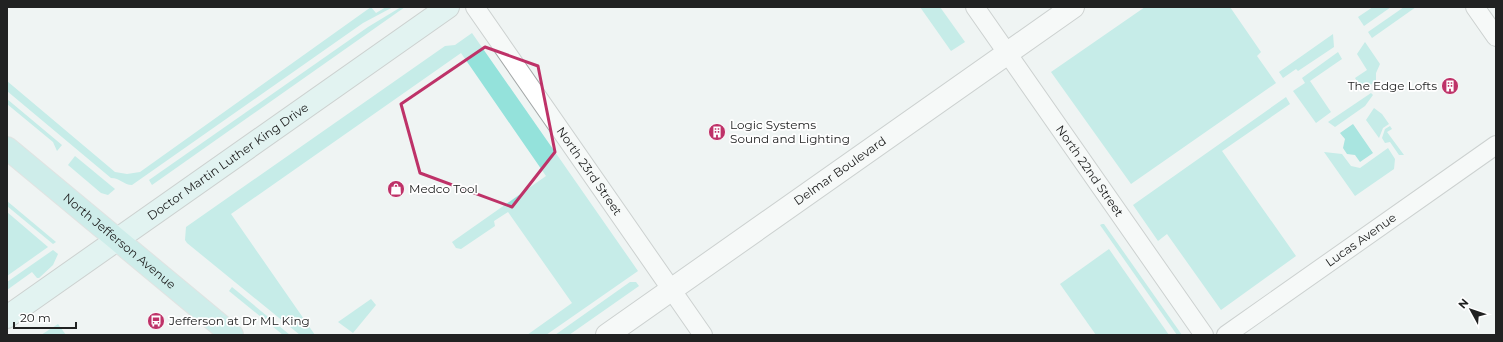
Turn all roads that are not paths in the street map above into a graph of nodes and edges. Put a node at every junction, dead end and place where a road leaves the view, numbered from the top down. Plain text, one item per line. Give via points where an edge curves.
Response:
1 (448, 7) edge
2 (475, 7) edge
3 (975, 7) edge
4 (1073, 7) edge
5 (1475, 7) edge
6 (1496, 37) edge
7 (1007, 53) junction
8 (1496, 145) edge
9 (7, 148) edge
10 (116, 240) junction
11 (671, 289) junction
12 (7, 317) edge
13 (232, 335) edge
14 (607, 335) edge
15 (703, 335) edge
16 (1204, 335) edge
17 (1226, 335) edge

1 - 10 main road, Doctor Martin Luther King Drive
2 - 11 street, North 23rd Street
3 - 7 street, North 22nd Street
4 - 7 street, Delmar Boulevard
5 - 6 street
7 - 11 street, Delmar Boulevard
7 - 16 street, North 22nd Street
8 - 17 street, Lucas Avenue
9 - 10 main road, North Jefferson Avenue
10 - 12 main road, Doctor Martin Luther King Drive
10 - 13 main road, North Jefferson Avenue
11 - 14 street, Delmar Boulevard
11 - 15 street, North 23rd Street

